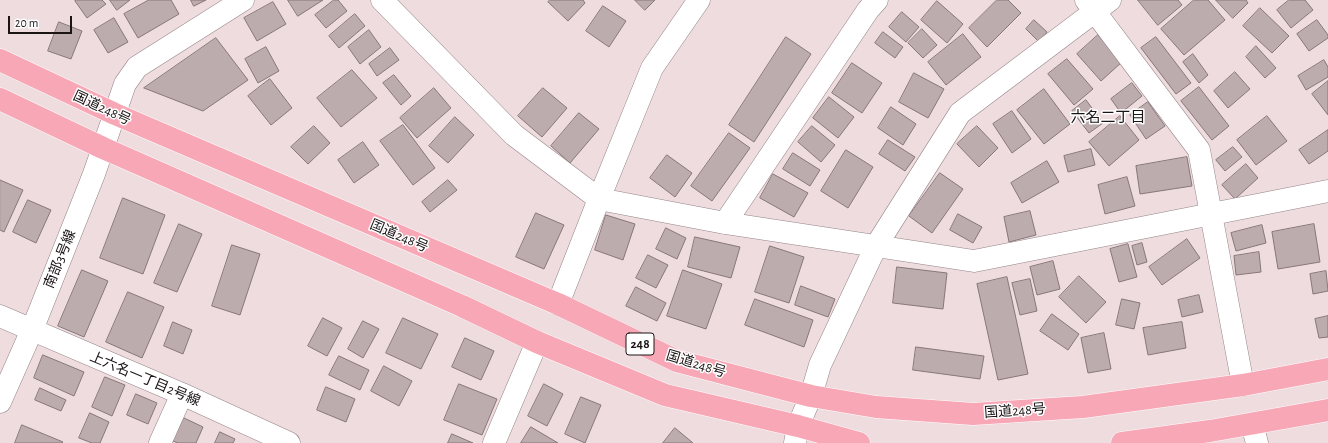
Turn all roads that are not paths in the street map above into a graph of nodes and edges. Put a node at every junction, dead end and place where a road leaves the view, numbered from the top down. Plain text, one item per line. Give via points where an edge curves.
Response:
1 (243, 0) edge
2 (382, 0) edge
3 (699, 0) edge
4 (867, 3) edge
5 (1097, 4) edge
6 (0, 60) edge
7 (0, 99) edge
8 (115, 114) junction
9 (103, 148) junction
10 (1328, 191) edge
11 (598, 199) junction
12 (1211, 214) junction
13 (725, 223) junction
14 (876, 246) junction
15 (558, 304) junction
16 (0, 316) edge
17 (32, 330) junction
18 (537, 342) junction
19 (1328, 369) edge
20 (1243, 385) junction
21 (182, 394) junction
22 (811, 396) junction
23 (0, 402) edge
24 (1328, 410) edge
25 (1255, 434) edge
26 (797, 435) edge
27 (160, 443) edge
28 (289, 443) edge
29 (494, 443) edge
30 (859, 443) edge
31 (1122, 443) edge

1 - 8 street, 南部3号線 via 137,67 125,84
2 - 11 street via 514,135
3 - 11 street via 652,68
4 - 13 street
5 - 12 street via 1199,150
5 - 14 street via 960,113
6 - 8 highway, 国道248号 / 248
7 - 9 highway
8 - 9 street, 南部3号線
8 - 15 highway, 国道248号 / 248
9 - 17 street, 南部3号線
9 - 18 highway via 462,306
10 - 12 street
11 - 13 street
11 - 15 street
12 - 14 street via 974,261
12 - 20 street
13 - 14 street
14 - 22 street via 820,366
15 - 22 highway, 国道248号 / 248 via 677,361
16 - 17 street, 上六名一丁目2号線
17 - 21 street, 上六名一丁目2号線
17 - 23 street, 南部3号線
18 - 26 highway via 665,395
18 - 29 street
19 - 20 highway, 国道248号 / 248
20 - 22 highway, 国道248号 / 248 via 1083,407 973,414 876,407
21 - 27 street
21 - 28 street, 上六名一丁目2号線
22 - 26 street
24 - 25 highway
25 - 31 highway
26 - 30 highway

